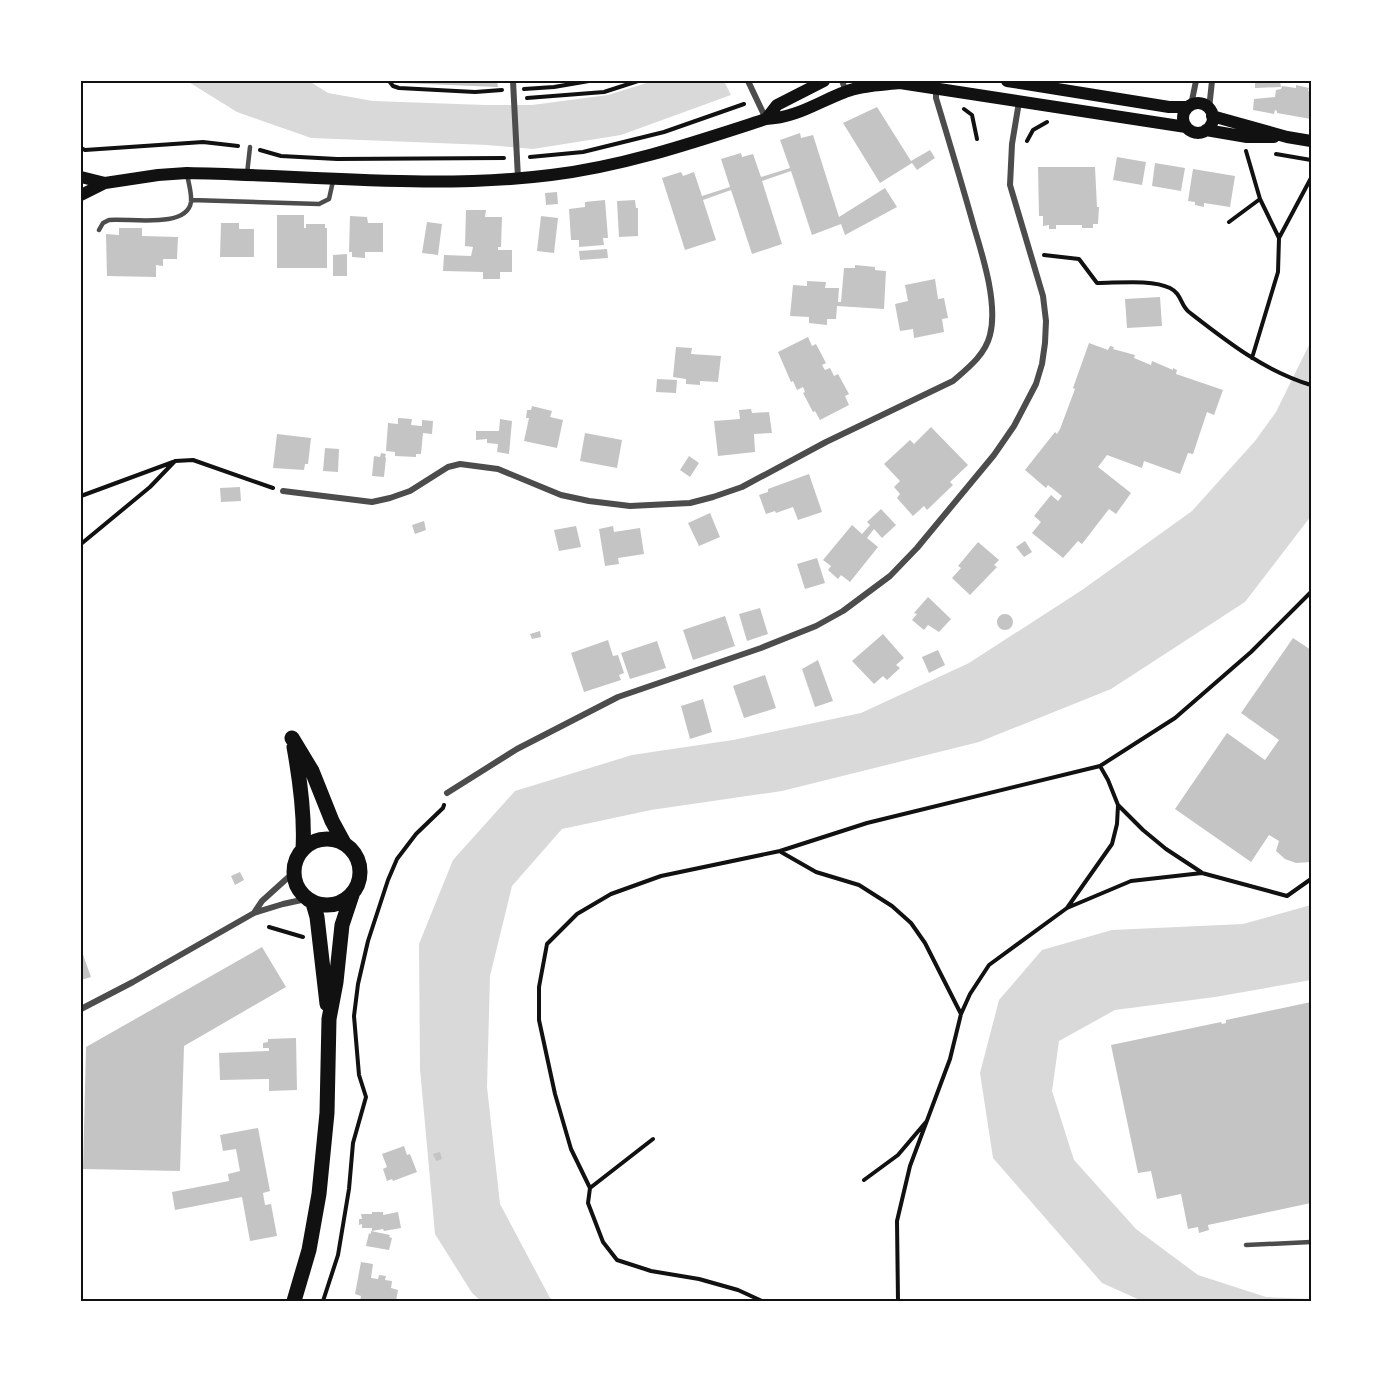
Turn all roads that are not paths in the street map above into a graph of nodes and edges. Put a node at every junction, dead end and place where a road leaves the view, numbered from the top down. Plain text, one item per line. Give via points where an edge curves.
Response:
1 (513, 81) edge
2 (748, 81) edge
3 (824, 81) edge
4 (1007, 81) edge
5 (1196, 81) edge
6 (1212, 81) edge
7 (844, 86) edge
8 (936, 87) junction
9 (1019, 102) junction
10 (1190, 106) junction
11 (1211, 112) junction
12 (766, 119) junction
13 (1186, 127) junction
14 (1206, 130) junction
15 (1287, 137) junction
16 (1311, 141) edge
17 (250, 147) road end
18 (186, 173) junction
19 (246, 174) junction
20 (81, 177) edge
21 (333, 178) junction
22 (518, 178) junction
23 (105, 183) junction
24 (81, 195) edge
25 (191, 200) junction
26 (99, 230) dead end
27 (283, 491) road end
28 (447, 793) road end
29 (344, 843) junction
30 (303, 849) junction
31 (293, 873) junction
32 (352, 895) junction
33 (310, 901) junction
34 (254, 913) junction
35 (81, 1009) edge
36 (329, 1019) junction
37 (1311, 1242) edge
38 (1246, 1245) dead end
39 (294, 1301) edge

1 - 22 street
2 - 12 street
3 - 12 main road via 777,105
4 - 10 main road via 1169,107
5 - 10 street
6 - 11 street
7 - 8 main road via 900,83
7 - 12 main road via 783,118
8 - 9 main road
8 - 27 street via 988,275 991,310 987,344 953,381 742,487 690,503 630,506 589,501 561,495 498,469 460,464 448,467 410,491 372,502
9 - 13 main road
9 - 28 street via 1010,185 1044,296 1046,321 1036,384 994,455 917,548 864,598 816,626 618,697 517,749
10 - 11 main road via 1204,105
10 - 13 main road via 1184,113
11 - 14 main road
11 - 15 main road
12 - 22 main road via 638,159
13 - 14 main road via 1192,132
14 - 15 main road via 1246,137
15 - 16 main road
17 - 19 lane
18 - 19 main road
18 - 23 main road
18 - 25 lane
19 - 21 main road
20 - 23 main road
21 - 22 main road
21 - 25 lane via 328,199 319,204
23 - 24 main road
25 - 26 lane via 184,216 173,220 109,220
29 - 30 main road via 323,839
29 - 30 main road via 312,771 292,738 304,825
29 - 32 main road via 356,856 360,868 358,886
30 - 31 main road
31 - 33 main road via 297,888
31 - 34 street
32 - 33 main road via 330,906
32 - 36 main road via 342,925
33 - 34 street via 283,903
33 - 36 main road via 317,917
34 - 35 street
36 - 39 main road via 322,1176 309,1250
37 - 38 lane

